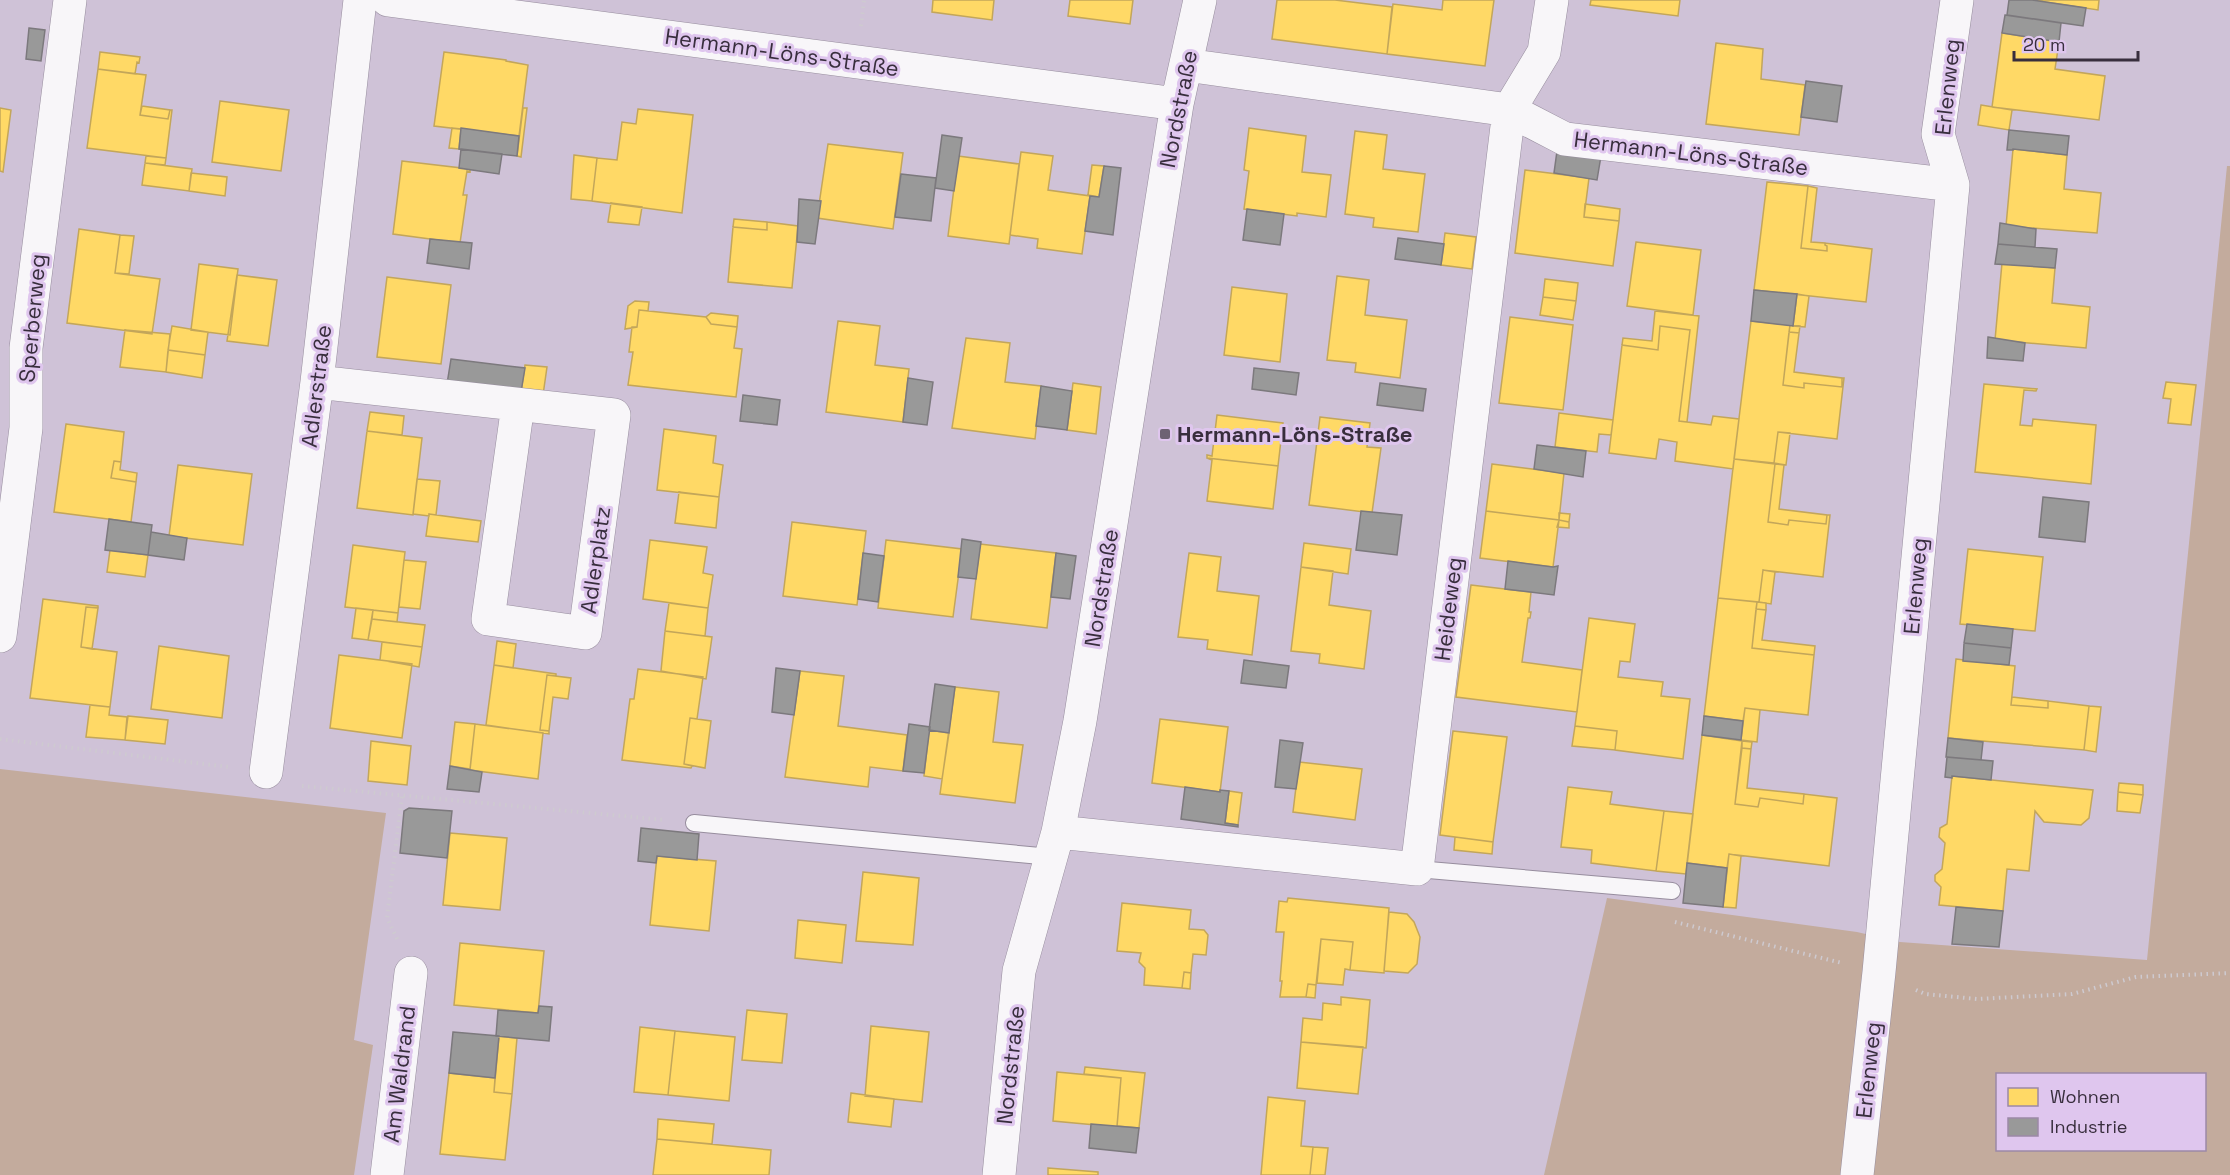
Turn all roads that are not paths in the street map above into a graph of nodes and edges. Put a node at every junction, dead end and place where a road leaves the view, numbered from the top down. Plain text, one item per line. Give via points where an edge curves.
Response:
1 (70, 0) edge
2 (360, 0) edge
3 (388, 0) edge
4 (1200, 0) edge
5 (1552, 0) edge
6 (1957, 0) edge
7 (1186, 65) junction
8 (1177, 104) junction
9 (1509, 110) junction
10 (1953, 184) junction
11 (317, 382) junction
12 (518, 405) junction
13 (0, 636) edge
14 (266, 772) road end
15 (694, 823) road end
16 (1054, 844) junction
17 (1417, 869) junction
18 (1672, 891) dead end
19 (411, 973) road end
20 (387, 1175) edge
21 (999, 1175) edge
22 (1857, 1175) edge

1 - 13 street, Sperberweg via 26,348 26,428
2 - 11 street, Adlerstraße
3 - 8 street, Hermann-Löns-Straße
4 - 7 street, Nordstraße
5 - 9 street, Heideweg via 1544,52
6 - 10 street, Erlenweg via 1938,134
7 - 8 street, Nordstraße
7 - 9 street, Hermann-Löns-Straße
8 - 16 street, Nordstraße via 1080,721
9 - 10 street, Hermann-Löns-Straße via 1565,139
9 - 17 street, Heideweg
10 - 22 street, Erlenweg
11 - 12 street, Adlerplatz
11 - 14 street, Adlerstraße
12 - 12 street, Adlerplatz via 614,415 585,633 488,619
15 - 16 lane
16 - 17 street
16 - 21 street, Nordstraße via 1019,971
17 - 18 lane
19 - 20 street, Am Waldrand

